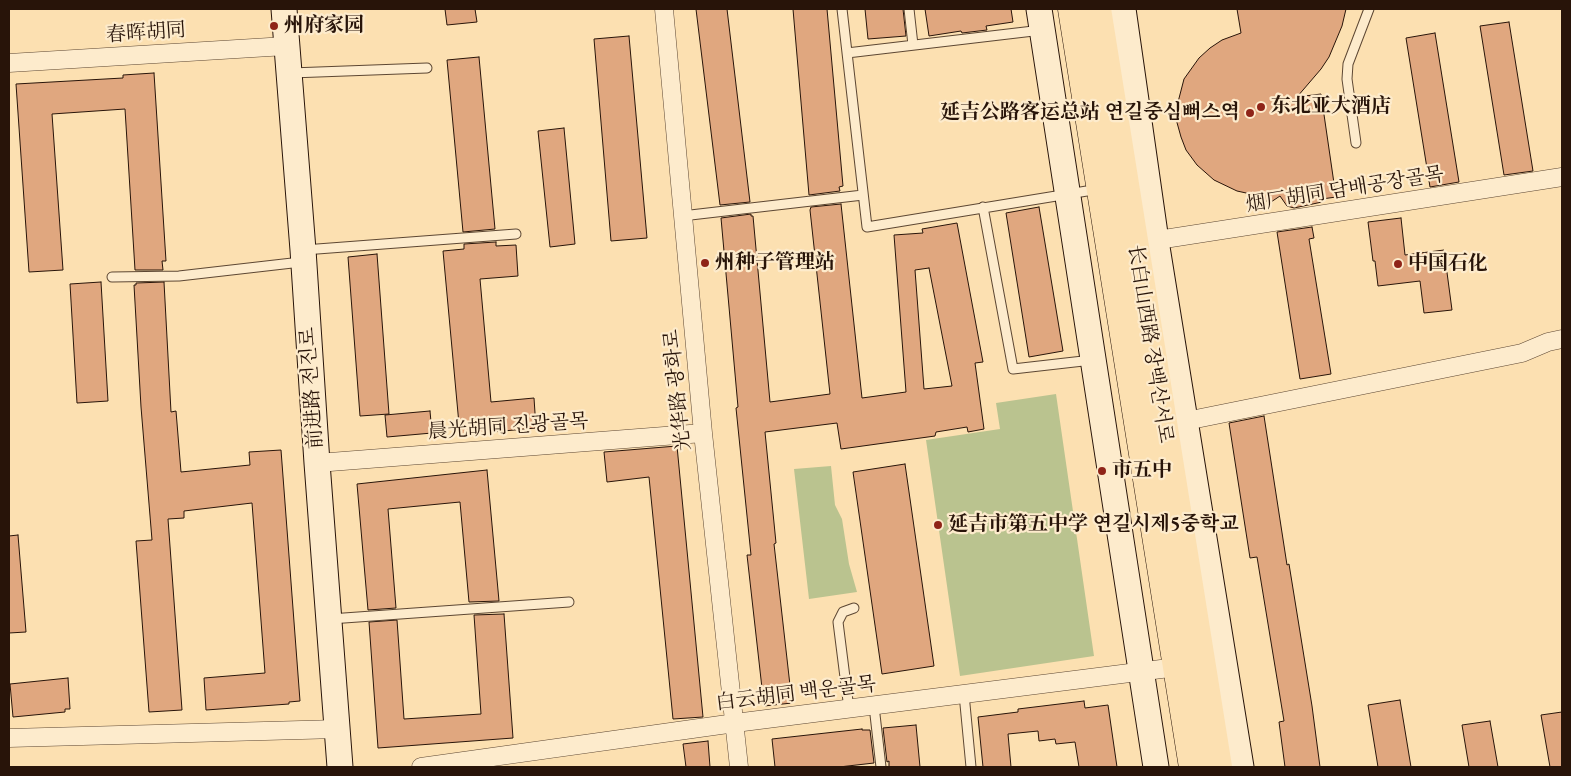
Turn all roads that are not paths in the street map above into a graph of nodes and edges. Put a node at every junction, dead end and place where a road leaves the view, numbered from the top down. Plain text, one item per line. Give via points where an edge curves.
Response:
1 (284, 9) edge
2 (664, 9) edge
3 (842, 9) edge
4 (909, 9) edge
5 (1072, 9) edge
6 (1097, 9) edge
7 (1123, 9) edge
8 (1369, 9) edge
9 (1040, 19) edge
10 (913, 45) junction
11 (286, 46) junction
12 (846, 53) junction
13 (9, 63) edge
14 (427, 68) dead end
15 (288, 74) junction
16 (1356, 143) dead end
17 (1562, 177) edge
18 (1101, 188) junction
19 (1067, 194) junction
20 (863, 195) junction
21 (983, 208) junction
22 (682, 216) junction
23 (516, 234) dead end
24 (1145, 242) junction
25 (304, 256) junction
26 (112, 277) dead end
27 (1562, 339) edge
28 (1093, 360) junction
29 (1186, 422) junction
30 (703, 433) junction
31 (317, 463) junction
32 (569, 602) dead end
33 (854, 608) dead end
34 (329, 619) junction
35 (1177, 667) junction
36 (1140, 672) junction
37 (964, 694) junction
38 (874, 706) junction
39 (849, 709) junction
40 (735, 723) junction
41 (338, 729) junction
42 (9, 738) edge
43 (340, 767) edge
44 (421, 767) edge
45 (739, 767) edge
46 (881, 767) edge
47 (971, 767) edge
48 (1156, 767) edge
49 (1193, 767) edge
50 (1218, 767) edge
51 (1241, 767) edge

1 - 11 street, 前进路 전진로
2 - 22 street, 光华路 광화로
3 - 12 lane
4 - 10 lane
5 - 18 main road, 长白山西路 장백산서로
6 - 24 main road, 长白山西路 장백산서로
7 - 24 street
8 - 16 lane via 1348,64 1347,79
9 - 10 lane
9 - 19 street
10 - 12 lane
11 - 13 street, 春晖胡同
11 - 15 street, 前进路 전진로
12 - 20 lane
14 - 15 lane
15 - 25 street, 前进路 전진로
17 - 24 street, 烟厂胡同 담배공장골목
18 - 19 lane
18 - 35 main road, 长白山西路 장백산서로
19 - 21 lane
19 - 28 street
20 - 21 lane via 867,227
20 - 22 lane
21 - 28 lane via 1013,370
22 - 30 street, 光华路 광화로
23 - 25 lane
24 - 29 street
24 - 50 main road, 长白山西路 장백산서로
25 - 26 lane via 179,276
25 - 31 street, 前进路 전진로
27 - 29 street via 1522,353
28 - 36 street
29 - 51 street
30 - 31 street, 晨光胡同 진광골목
30 - 40 street, 光华路 광화로
31 - 34 street, 前进路 전진로
32 - 34 lane
33 - 39 lane via 843,612 838,622
34 - 41 street, 前进路 전진로
35 - 36 street, 白云胡同 백운골목
35 - 49 main road, 长白山西路 장백산서로
36 - 37 street, 白云胡同 백운골목
36 - 48 street
37 - 38 street, 白云胡同 백운골목
37 - 47 lane
38 - 39 street, 白云胡同 백운골목
38 - 46 lane
39 - 40 street, 白云胡同 백운골목
40 - 44 street, 白云胡同 백운골목
40 - 45 street, 光华路 광화로
41 - 42 street
41 - 43 street, 前进路 전진로

